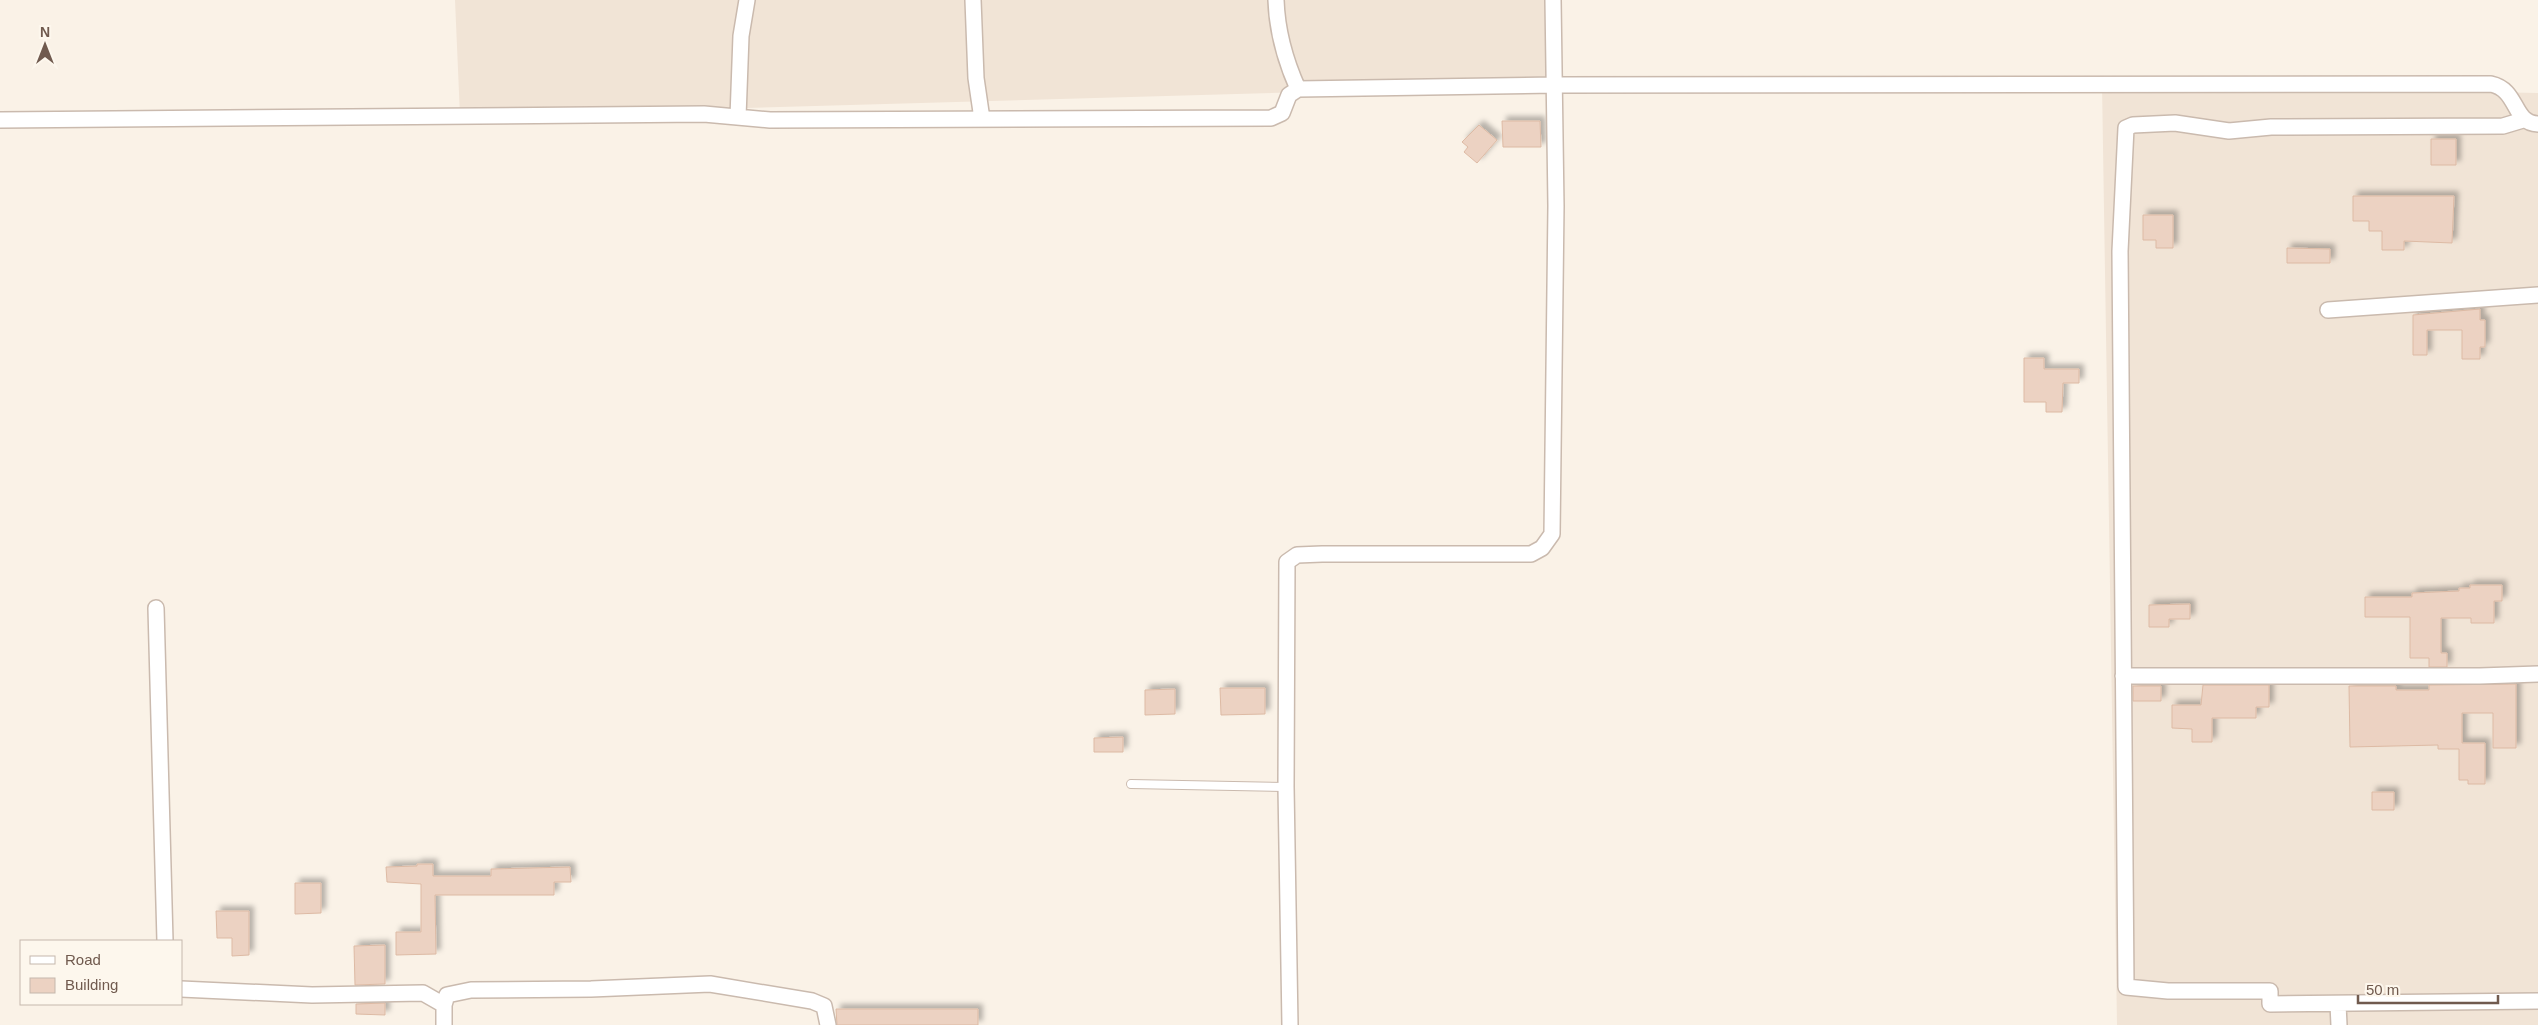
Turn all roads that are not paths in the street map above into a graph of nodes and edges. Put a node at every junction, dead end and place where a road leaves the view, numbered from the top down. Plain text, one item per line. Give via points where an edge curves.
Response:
1 (747, 0) edge
2 (973, 0) edge
3 (1276, 0) edge
4 (1553, 0) edge
5 (1555, 84) junction
6 (1293, 92) junction
7 (738, 117) junction
8 (2527, 118) edge
9 (982, 119) junction
10 (0, 120) edge
11 (2538, 295) edge
12 (2328, 310) dead end
13 (156, 608) dead end
14 (2538, 674) edge
15 (2123, 676) junction
16 (1131, 784) dead end
17 (1286, 787) junction
18 (165, 940) edge
19 (182, 989) edge
20 (2538, 1000) edge
21 (2338, 1004) junction
22 (444, 1005) junction
23 (444, 1025) edge
24 (828, 1025) edge
25 (1290, 1025) edge
26 (2339, 1025) edge

1 - 7 street via 741,36
2 - 9 street via 976,78
3 - 6 street via 1277,23
4 - 5 street
5 - 6 street
5 - 8 street via 2490,84 2502,86
5 - 17 street via 1552,534 1542,548 1531,554 1314,554 1297,555 1287,562
6 - 9 street via 1282,113 1271,118
7 - 9 street via 770,120
7 - 10 street via 704,114
8 - 15 street via 2502,126 2291,127 2230,131 2174,123 2126,128 2120,251
11 - 12 street
13 - 18 street
14 - 15 street
15 - 21 street via 2126,988 2270,991 2270,1004
16 - 17 lane
17 - 25 street
19 - 22 street via 312,995 423,993
20 - 21 street
21 - 26 street
22 - 23 street
22 - 24 street via 448,995 471,990 710,984 812,1001 824,1006

